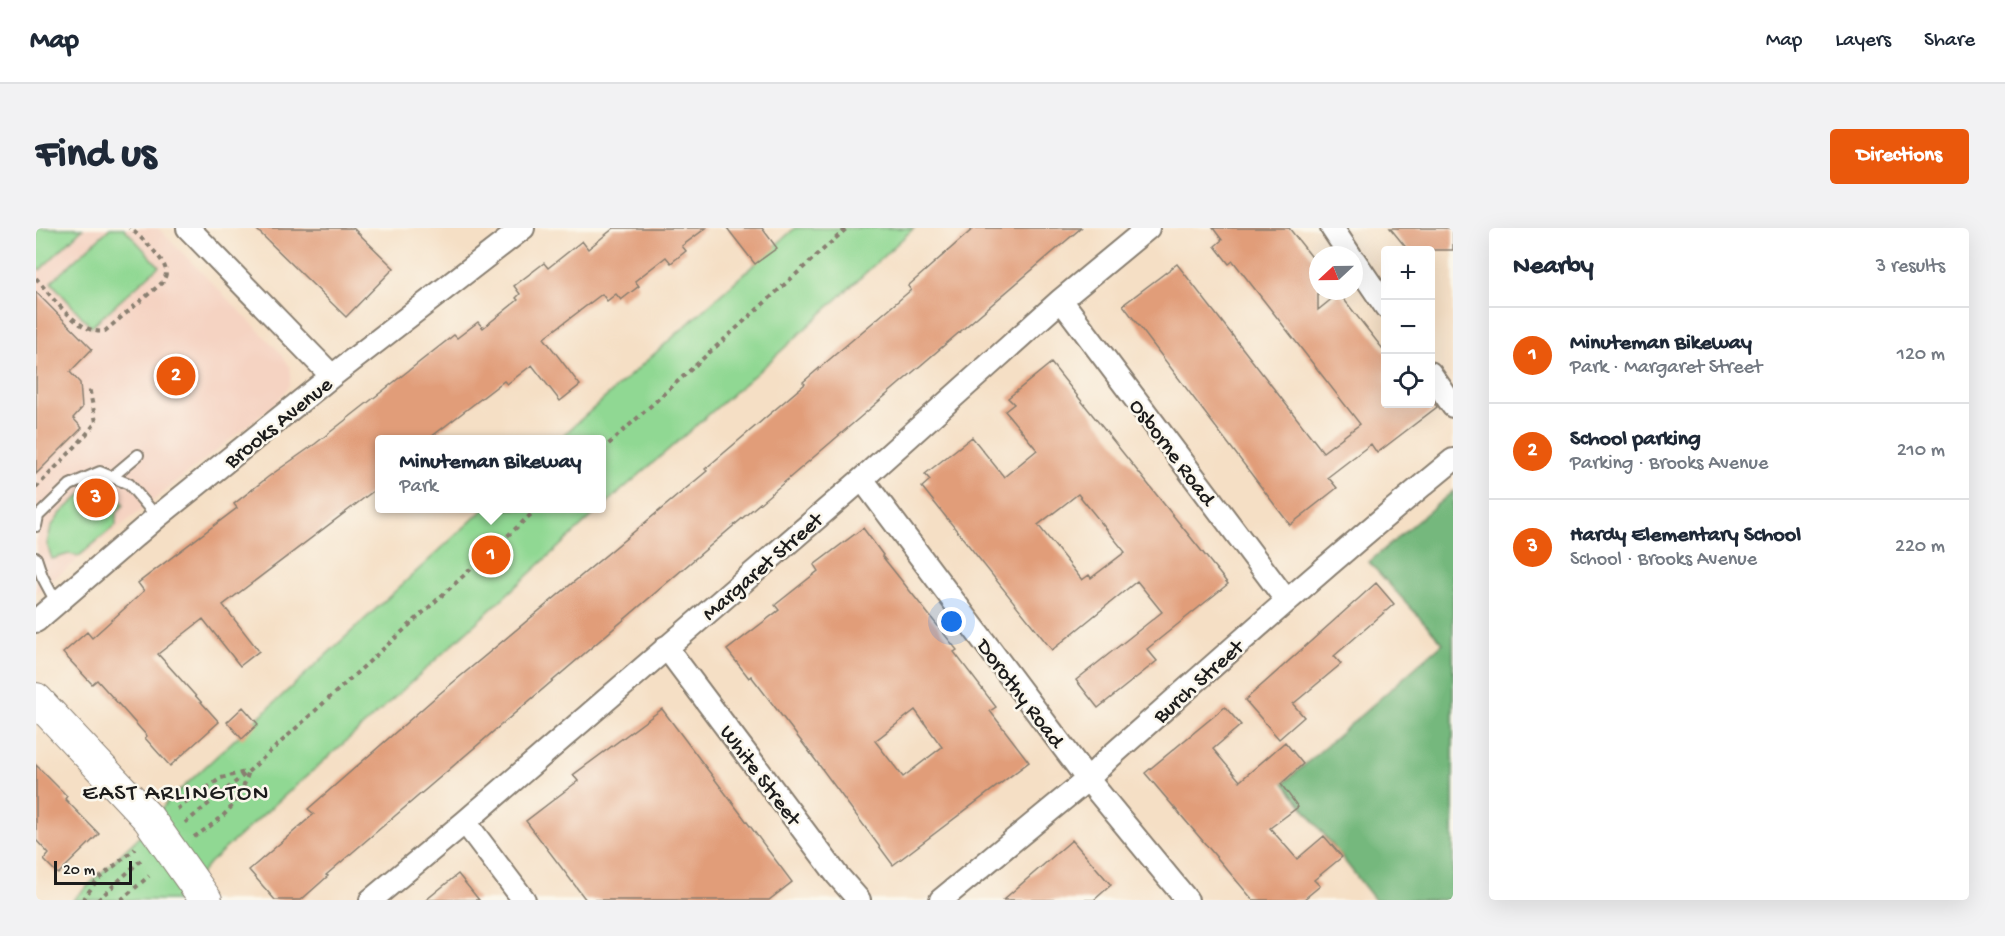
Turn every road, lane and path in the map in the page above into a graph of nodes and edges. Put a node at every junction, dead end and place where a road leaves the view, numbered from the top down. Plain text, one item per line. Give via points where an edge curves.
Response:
1 (130, 228) edge
2 (188, 228) edge
3 (523, 228) edge
4 (847, 228) edge
5 (1148, 228) edge
6 (1332, 228) edge
7 (1344, 246) edge
8 (1363, 273) edge
9 (36, 278) edge
10 (1061, 300) junction
11 (1381, 300) edge
12 (332, 376) junction
13 (1435, 379) edge
14 (89, 387) dead end
15 (1453, 406) edge
16 (606, 446) edge
17 (138, 455) dead end
18 (1453, 460) edge
19 (113, 476) junction
20 (862, 479) junction
21 (36, 488) edge
22 (533, 513) edge
23 (157, 517) junction
24 (36, 526) edge
25 (36, 558) edge
26 (1287, 600) junction
27 (57, 604) junction
28 (36, 621) edge
29 (666, 646) junction
30 (36, 699) edge
31 (249, 771) junction
32 (1088, 779) junction
33 (172, 813) dead end
34 (465, 822) junction
35 (181, 826) dead end
36 (191, 839) dead end
37 (135, 848) dead end
38 (141, 860) dead end
39 (149, 876) dead end
40 (83, 900) edge
41 (98, 900) edge
42 (121, 900) edge
43 (206, 900) edge
44 (371, 900) edge
45 (524, 900) edge
46 (859, 900) edge
47 (940, 900) edge
48 (1188, 900) edge

1 - 9 path via 159,256 166,272 163,282 105,331 79,325
2 - 12 street
3 - 12 street, Brooks Avenue
4 - 16 path
5 - 10 street, Margaret Street
6 - 7 street
8 - 11 street
10 - 20 street, Margaret Street
10 - 26 street, Osborne Road
12 - 23 street, Brooks Avenue
13 - 15 street
14 - 21 path via 96,422
17 - 19 lane
18 - 26 street, Burch Street
19 - 23 lane via 129,484
19 - 24 lane via 100,472 70,484 38,516
20 - 29 street, Margaret Street
20 - 32 street, Dorothy Road
22 - 31 path
23 - 27 street, Brooks Avenue
25 - 27 lane
26 - 32 street, Burch Street
27 - 28 street, Brooks Avenue
29 - 34 street, Margaret Street
29 - 46 street, White Street
30 - 43 main road via 148,818
31 - 33 path via 221,778
31 - 35 path
31 - 36 path via 243,793 229,811
32 - 47 street, Burch Street
32 - 48 street, Dorothy Road
34 - 44 street, Margaret Street
34 - 45 street
37 - 40 path via 97,880
38 - 41 path
39 - 42 path

